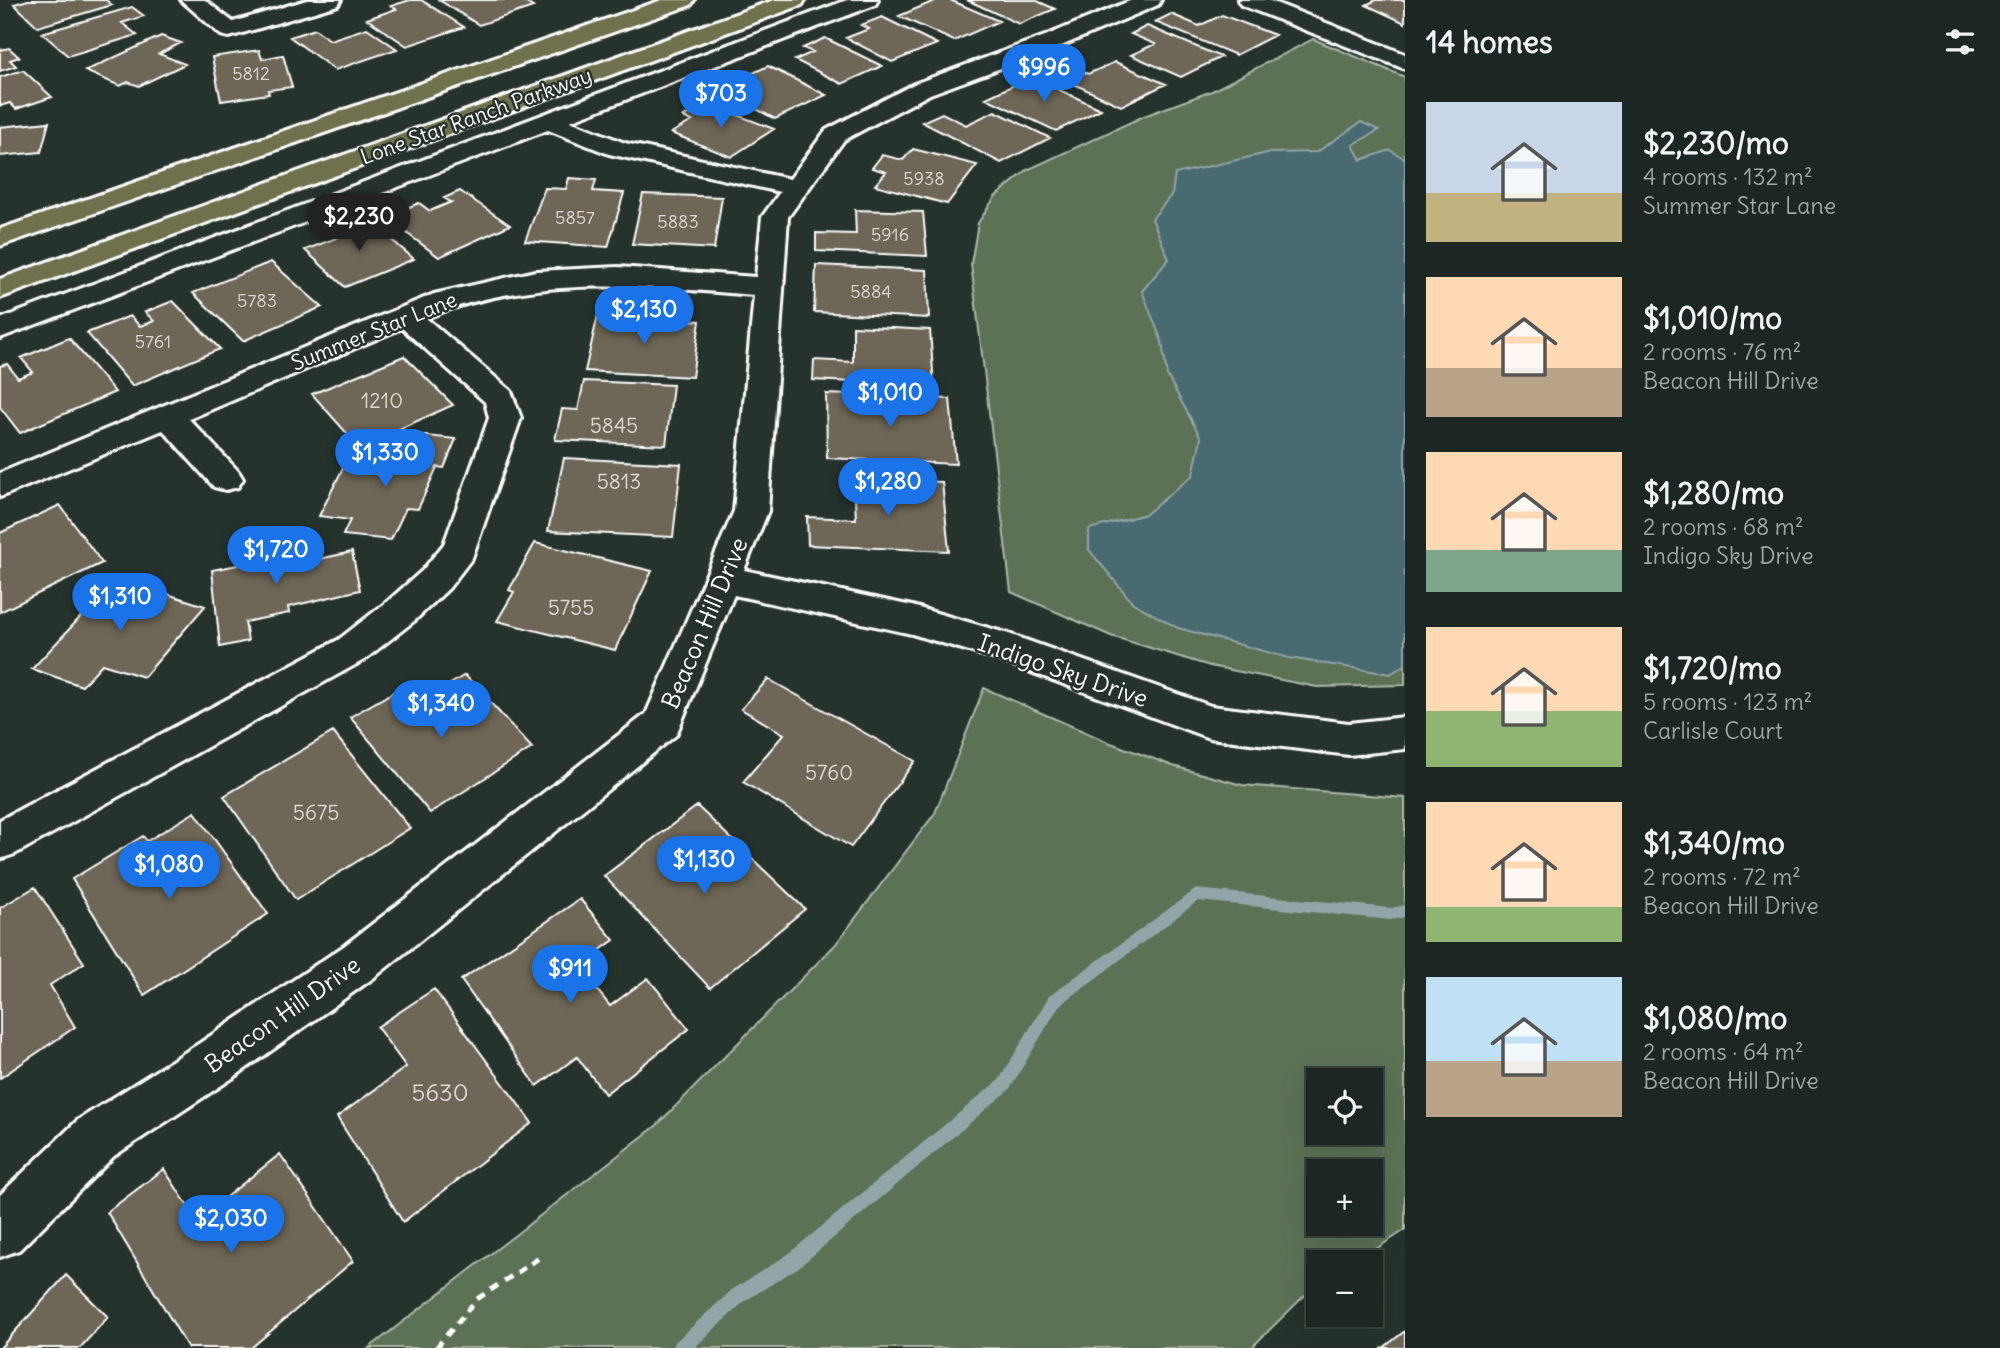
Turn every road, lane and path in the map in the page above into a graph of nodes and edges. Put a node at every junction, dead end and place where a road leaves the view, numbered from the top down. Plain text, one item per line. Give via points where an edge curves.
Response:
1 (192, 0) edge
2 (330, 0) edge
3 (683, 0) edge
4 (794, 0) edge
5 (867, 0) edge
6 (1150, 0) edge
7 (1249, 0) edge
8 (1405, 62) edge
9 (548, 121) junction
10 (796, 188) junction
11 (0, 238) edge
12 (769, 287) junction
13 (0, 289) edge
14 (406, 316) junction
15 (0, 329) edge
16 (168, 415) junction
17 (226, 479) dead end
18 (0, 486) edge
19 (723, 579) junction
20 (1405, 733) edge
21 (0, 841) edge
22 (0, 1231) edge
23 (539, 1258) dead end
24 (436, 1348) edge

1 - 2 street via 229,30
3 - 11 main road, Lone Star Ranch Parkway
4 - 13 main road, Lone Star Ranch Parkway
5 - 9 street
6 - 10 street, Beacon Hill Drive via 1102,10 1053,41 922,89 835,135
7 - 8 street
9 - 10 street via 618,149
9 - 15 street
10 - 12 street, Beacon Hill Drive via 775,216
12 - 14 street, Summer Star Lane via 618,276 536,279 444,300
12 - 19 street, Beacon Hill Drive via 751,511
14 - 16 street, Summer Star Lane
14 - 21 street via 500,398 505,418 460,549 436,579 351,650
16 - 17 street
16 - 18 street, Summer Star Lane
19 - 20 street, Indigo Sky Drive via 912,620 992,643 1209,722 1349,739
19 - 22 street, Beacon Hill Drive via 662,724 360,961 96,1138
23 - 24 path via 477,1299

